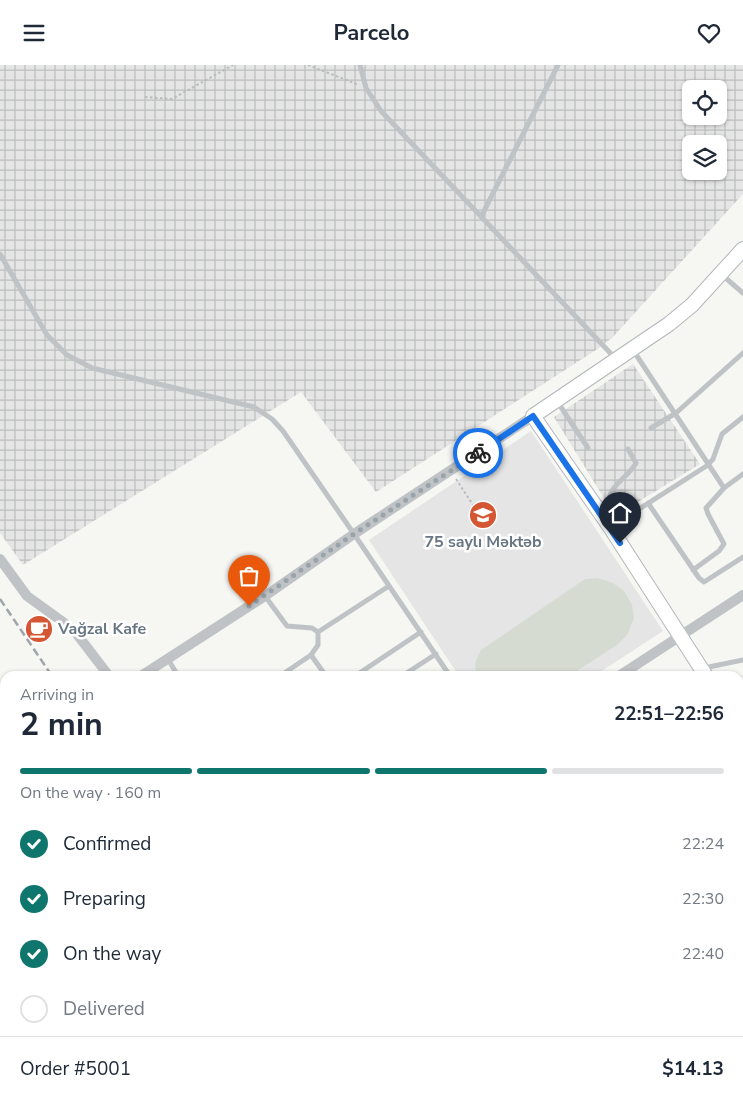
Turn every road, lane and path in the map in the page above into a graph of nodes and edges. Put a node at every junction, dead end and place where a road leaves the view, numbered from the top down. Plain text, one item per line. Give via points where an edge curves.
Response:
1 (233, 65) edge
2 (308, 65) edge
3 (360, 65) edge
4 (558, 65) edge
5 (366, 88) junction
6 (144, 97) dead end
7 (481, 217) junction
8 (743, 249) edge
9 (0, 254) edge
10 (721, 274) junction
11 (743, 293) edge
12 (633, 350) junction
13 (743, 353) edge
14 (617, 360) junction
15 (556, 400) junction
16 (676, 413) junction
17 (533, 416) junction
18 (743, 417) edge
19 (651, 428) dead end
20 (588, 448) dead end
21 (628, 449) dead end
22 (708, 465) junction
23 (451, 471) junction
24 (743, 474) edge
25 (724, 488) junction
26 (648, 503) junction
27 (477, 511) dead end
28 (622, 519) junction
29 (610, 527) junction
30 (354, 534) junction
31 (743, 557) edge
32 (0, 559) edge
33 (694, 570) junction
34 (389, 585) junction
35 (743, 595) edge
36 (266, 596) junction
37 (318, 632) junction
38 (421, 632) junction
39 (680, 636) junction
40 (436, 654) junction
41 (310, 655) junction
42 (168, 659) junction
43 (743, 660) edge
44 (105, 671) edge
45 (149, 671) edge
46 (175, 671) edge
47 (287, 671) edge
48 (322, 671) edge
49 (362, 671) edge
50 (410, 671) edge
51 (447, 671) edge
52 (627, 671) edge
53 (703, 671) edge
54 (707, 671) edge

1 - 6 path via 172,99
2 - 5 path
3 - 5 lane
4 - 7 lane
5 - 7 lane via 381,111
7 - 14 lane
8 - 10 street
9 - 30 lane via 47,335 67,355 92,368 254,407 272,419
10 - 11 lane
10 - 12 street via 692,305
12 - 14 street
12 - 16 lane
13 - 16 lane
14 - 15 street
15 - 17 street
15 - 20 lane
16 - 19 lane
16 - 22 lane
17 - 23 street
17 - 29 street
18 - 22 lane via 722,435 714,459
21 - 28 lane via 636,463 634,469 611,491 610,499
22 - 25 lane
22 - 26 lane
23 - 27 path
23 - 30 street
24 - 25 lane
25 - 33 lane via 706,507 724,544
26 - 28 lane
26 - 33 lane
28 - 29 lane
29 - 39 street
30 - 34 lane
30 - 36 street
31 - 33 lane via 704,582
32 - 44 street via 27,596 76,633
34 - 37 lane
34 - 38 lane
35 - 39 street
36 - 37 lane via 287,627 312,628
36 - 42 street
37 - 41 lane via 318,645
38 - 40 lane
38 - 49 lane
39 - 52 street
39 - 53 street
40 - 50 lane
40 - 51 lane
41 - 47 lane
41 - 48 lane
42 - 45 street
42 - 46 lane
43 - 54 lane

